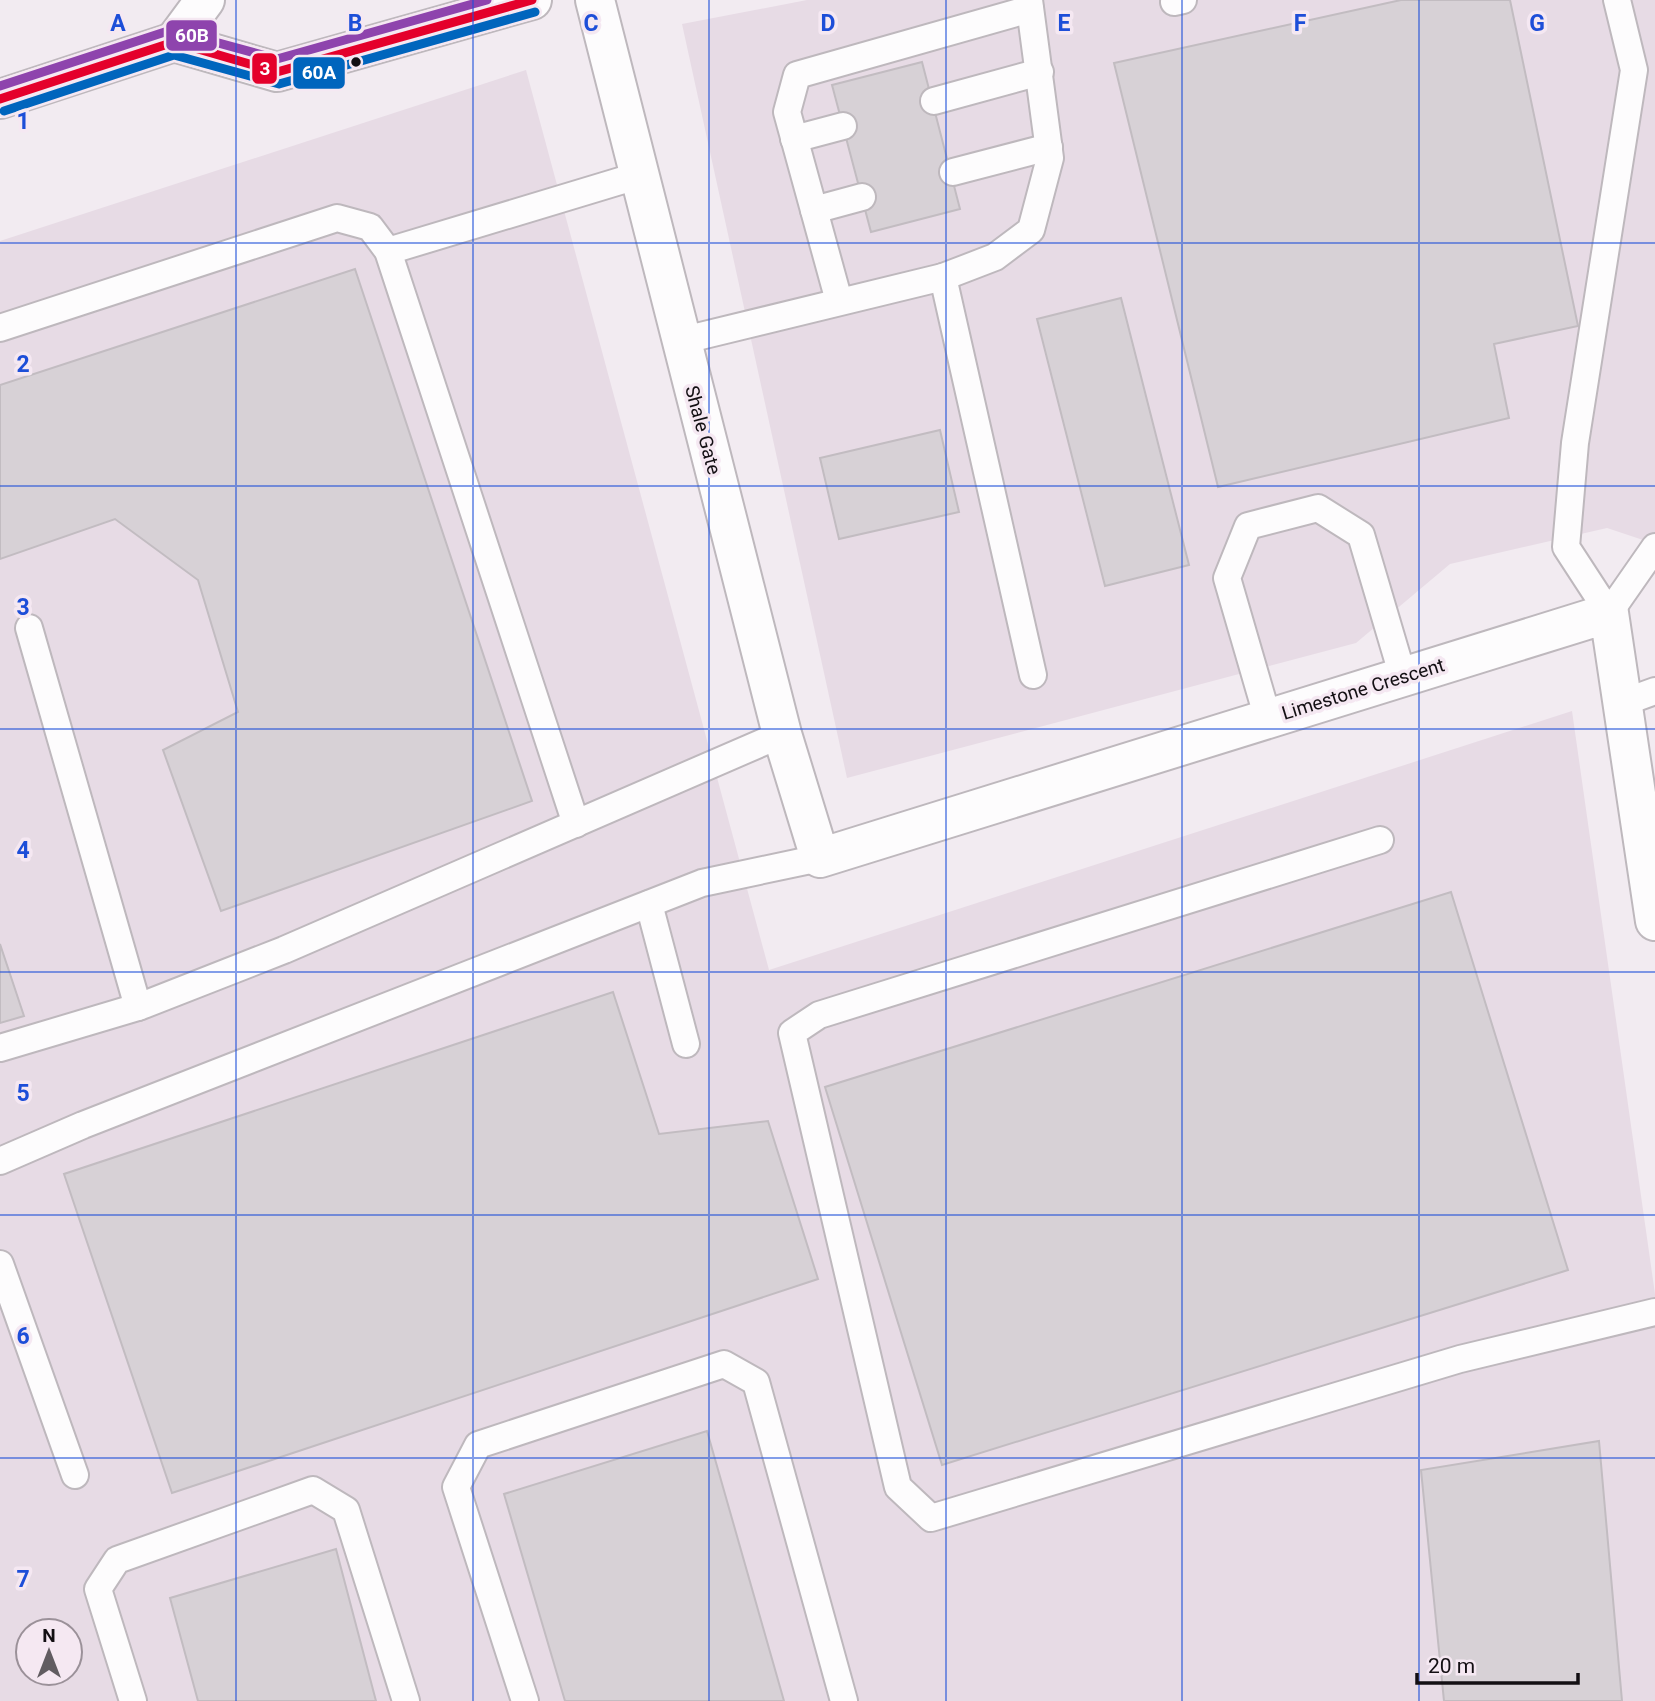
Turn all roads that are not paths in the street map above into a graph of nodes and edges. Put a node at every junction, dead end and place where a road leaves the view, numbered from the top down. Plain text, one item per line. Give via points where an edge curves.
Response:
1 (205, 0) edge
2 (532, 0) edge
3 (595, 0) edge
4 (1617, 0) edge
5 (1030, 5) edge
6 (174, 42) junction
7 (1040, 72) junction
8 (0, 99) edge
9 (934, 101) dead end
10 (843, 126) dead end
11 (794, 139) junction
12 (1049, 147) junction
13 (953, 172) dead end
14 (640, 175) junction
15 (862, 197) dead end
16 (814, 210) junction
17 (388, 251) junction
18 (943, 277) junction
19 (839, 301) junction
20 (0, 328) edge
21 (680, 341) junction
22 (1655, 547) edge
23 (1609, 613) junction
24 (29, 628) dead end
25 (1033, 675) dead end
26 (1403, 677) junction
27 (1638, 697) edge
28 (1268, 719) junction
29 (782, 734) junction
30 (1647, 803) edge
31 (576, 824) junction
32 (1380, 840) dead end
33 (820, 858) junction
34 (649, 904) junction
35 (1655, 921) edge
36 (138, 1007) junction
37 (686, 1044) dead end
38 (0, 1048) edge
39 (0, 1161) edge
40 (0, 1264) edge
41 (1655, 1312) edge
42 (75, 1475) dead end
43 (133, 1701) edge
44 (406, 1701) edge
45 (525, 1701) edge
46 (844, 1701) edge

1 - 6 street
2 - 6 street via 277,72
3 - 14 street, Shale Gate
4 - 23 lane via 1634,70 1574,443 1566,547
5 - 7 lane
5 - 11 lane via 797,75 787,112
6 - 8 street
7 - 9 lane
7 - 12 lane
10 - 11 lane
11 - 16 lane
12 - 13 lane
12 - 18 lane via 1031,230 995,257
14 - 17 lane
14 - 21 street, Shale Gate
15 - 16 lane
16 - 19 lane
17 - 20 lane via 370,227 337,218
17 - 31 lane
18 - 19 lane
18 - 25 lane
19 - 21 lane
21 - 29 street, Shale Gate
22 - 23 lane
23 - 26 street, Limestone Crescent
23 - 27 street
24 - 36 lane
26 - 28 street, Limestone Crescent
26 - 28 lane via 1361,535 1318,508 1248,526 1227,578
27 - 30 street
28 - 33 street, Limestone Crescent
29 - 31 lane
29 - 33 street, Shale Gate
30 - 35 street
31 - 36 lane via 284,950
32 - 41 lane via 819,1015 792,1033 898,1488 931,1518 1460,1359
33 - 34 lane via 702,883
34 - 37 lane
34 - 39 lane
36 - 38 lane
40 - 42 lane
43 - 44 lane via 97,1589 117,1560 313,1490 346,1510
45 - 46 lane via 456,1487 478,1445 724,1364 756,1382

